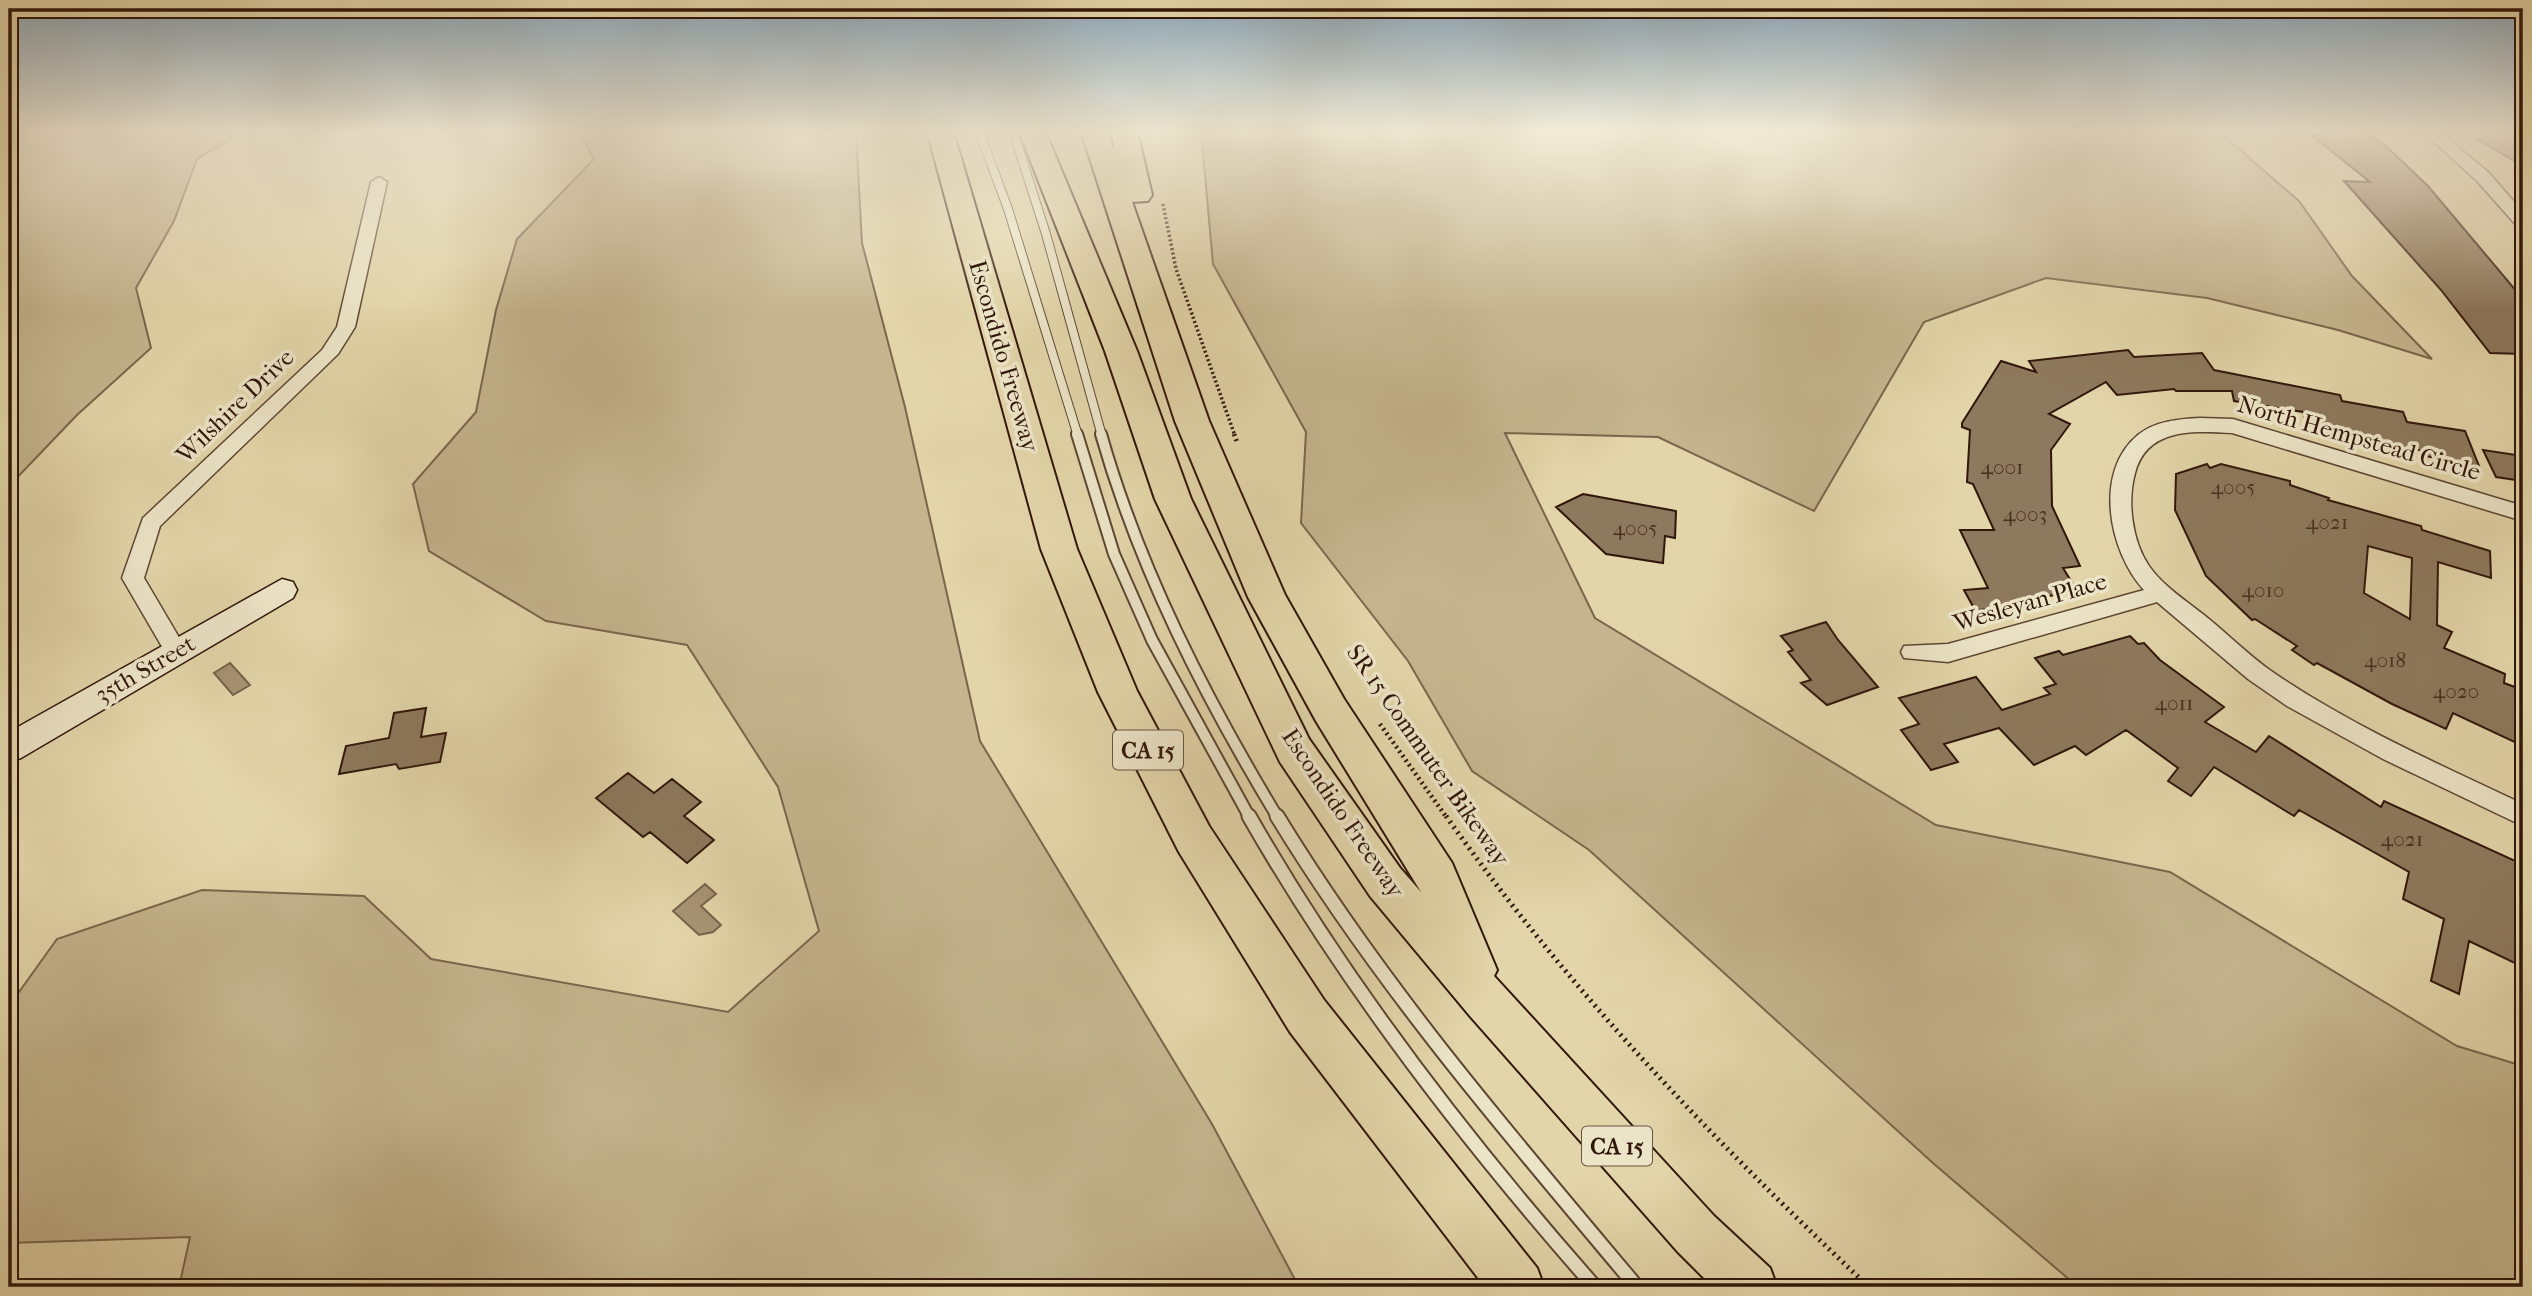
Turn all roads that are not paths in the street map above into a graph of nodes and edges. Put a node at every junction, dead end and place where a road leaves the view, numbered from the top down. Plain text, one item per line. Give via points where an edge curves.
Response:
1 (377, 191) edge
2 (957, 191) edge
3 (1001, 191) edge
4 (1035, 191) edge
5 (1056, 191) edge
6 (1115, 191) edge
7 (1137, 191) edge
8 (2496, 191) edge
9 (2523, 222) edge
10 (1148, 284) junction
11 (2523, 513) edge
12 (282, 590) dead end
13 (2161, 593) junction
14 (176, 651) junction
15 (1912, 652) dead end
16 (9, 748) edge
17 (2523, 815) edge
18 (1486, 1001) junction
19 (1518, 1287) edge
20 (1595, 1287) edge
21 (1637, 1287) edge
22 (1751, 1287) edge

1 - 14 street, Wilshire Drive via 346,327 329,354 150,523 133,578
2 - 19 highway, Escondido Freeway / CA 15 via 1059,549 1118,692 1194,839 1307,1016
3 - 20 lane via 1114,554 1191,714 1300,905 1439,1095
4 - 21 lane via 1108,461 1139,548 1180,642 1238,753 1408,1005 1498,1123
5 - 18 highway, Escondido Freeway / CA 15 via 1121,351 1173,499 1294,750 1385,882
6 - 10 highway
7 - 10 highway
8 - 9 street
10 - 18 highway via 1192,421 1267,597 1330,710 1437,877
11 - 13 street, North Hempstead Circle via 2233,426 2167,428 2148,436 2132,453 2123,479 2121,513 2136,564
12 - 14 street, 35th Street
13 - 15 street, Wesleyan Place via 1948,653
13 - 17 street via 2264,679 2395,756
14 - 16 street, 35th Street
18 - 22 highway, Escondido Freeway / CA 15 via 1696,1234

